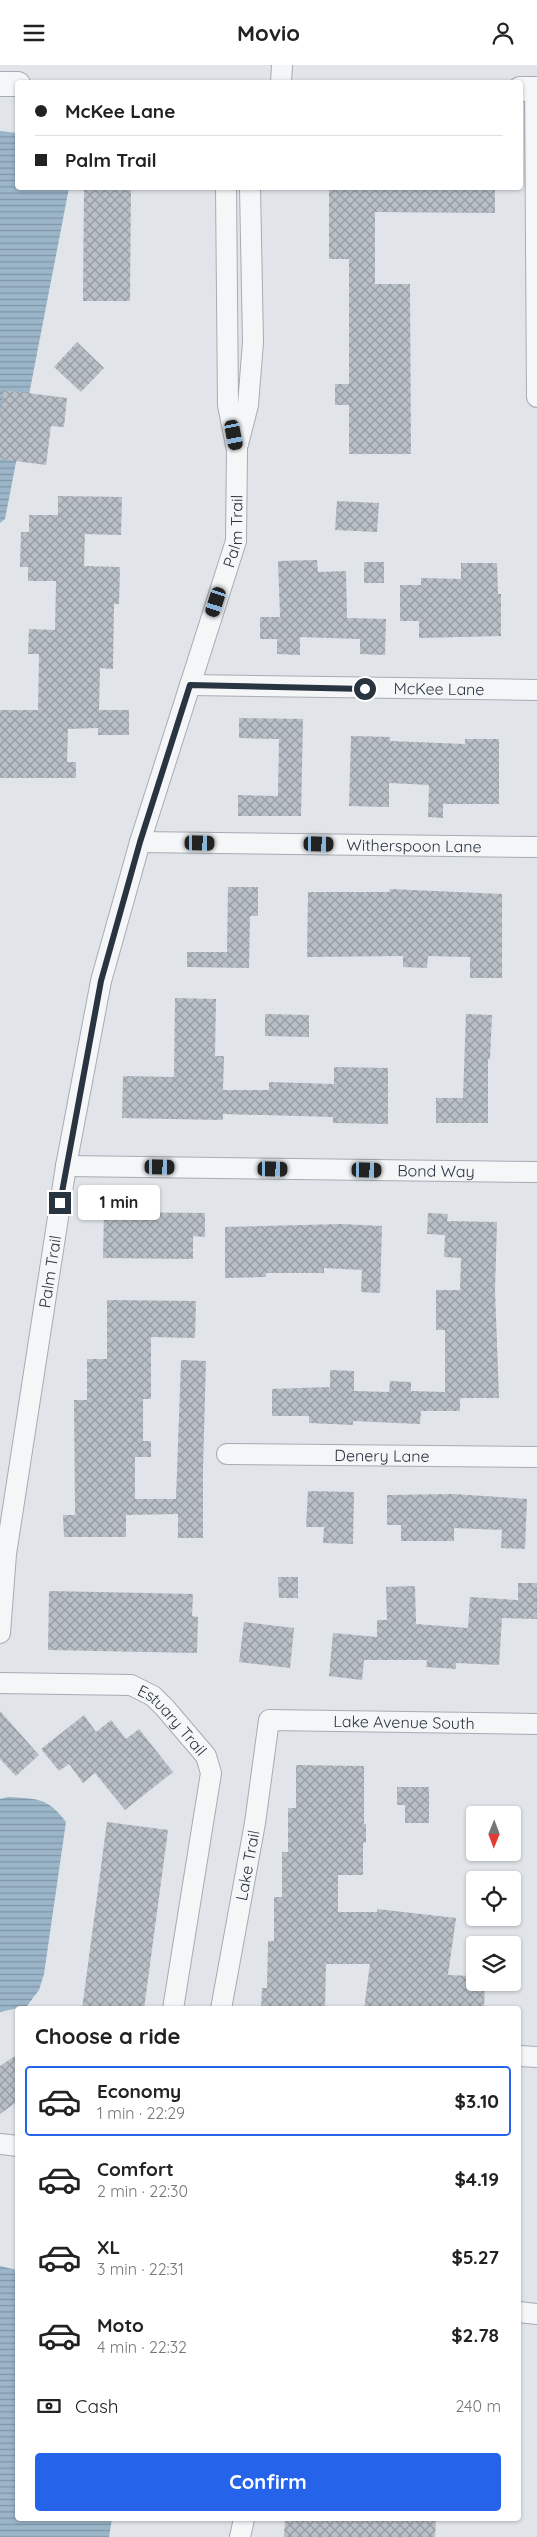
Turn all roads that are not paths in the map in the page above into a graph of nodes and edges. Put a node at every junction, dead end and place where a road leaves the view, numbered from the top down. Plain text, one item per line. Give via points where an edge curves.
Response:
1 (282, 65) edge
2 (282, 80) edge
3 (0, 84) edge
4 (15, 84) edge
5 (531, 89) edge
6 (226, 190) edge
7 (250, 190) edge
8 (537, 397) edge
9 (236, 450) junction
10 (190, 685) junction
11 (537, 690) edge
12 (140, 842) junction
13 (537, 847) edge
14 (66, 1166) junction
15 (537, 1172) edge
16 (227, 1454) dead end
17 (537, 1457) edge
18 (0, 1633) edge
19 (0, 1683) edge
20 (269, 1720) joint
21 (537, 1724) edge
22 (173, 2006) edge
23 (222, 2006) edge
24 (521, 2056) edge
25 (537, 2057) edge
26 (0, 2144) edge
27 (15, 2146) edge
28 (521, 2312) edge
29 (537, 2314) edge
30 (244, 2521) edge
31 (240, 2537) edge

1 - 2 street
3 - 4 street
5 - 8 street
6 - 9 street, Palm Trail via 228,405
7 - 9 street, Palm Trail via 253,342 248,405
9 - 10 street, Palm Trail via 236,541
10 - 11 street, McKee Lane
10 - 12 street, Palm Trail
12 - 13 street, Witherspoon Lane
12 - 14 street, Palm Trail via 101,981
14 - 15 street, Bond Way
14 - 18 street, Palm Trail via 6,1554
16 - 17 street, Denery Lane
19 - 22 street, Estuary Trail via 131,1685 153,1696 206,1757 211,1773
20 - 21 street, Lake Avenue South
20 - 23 street, Lake Trail via 255,1823
24 - 25 street
26 - 27 street
28 - 29 street
30 - 31 street

